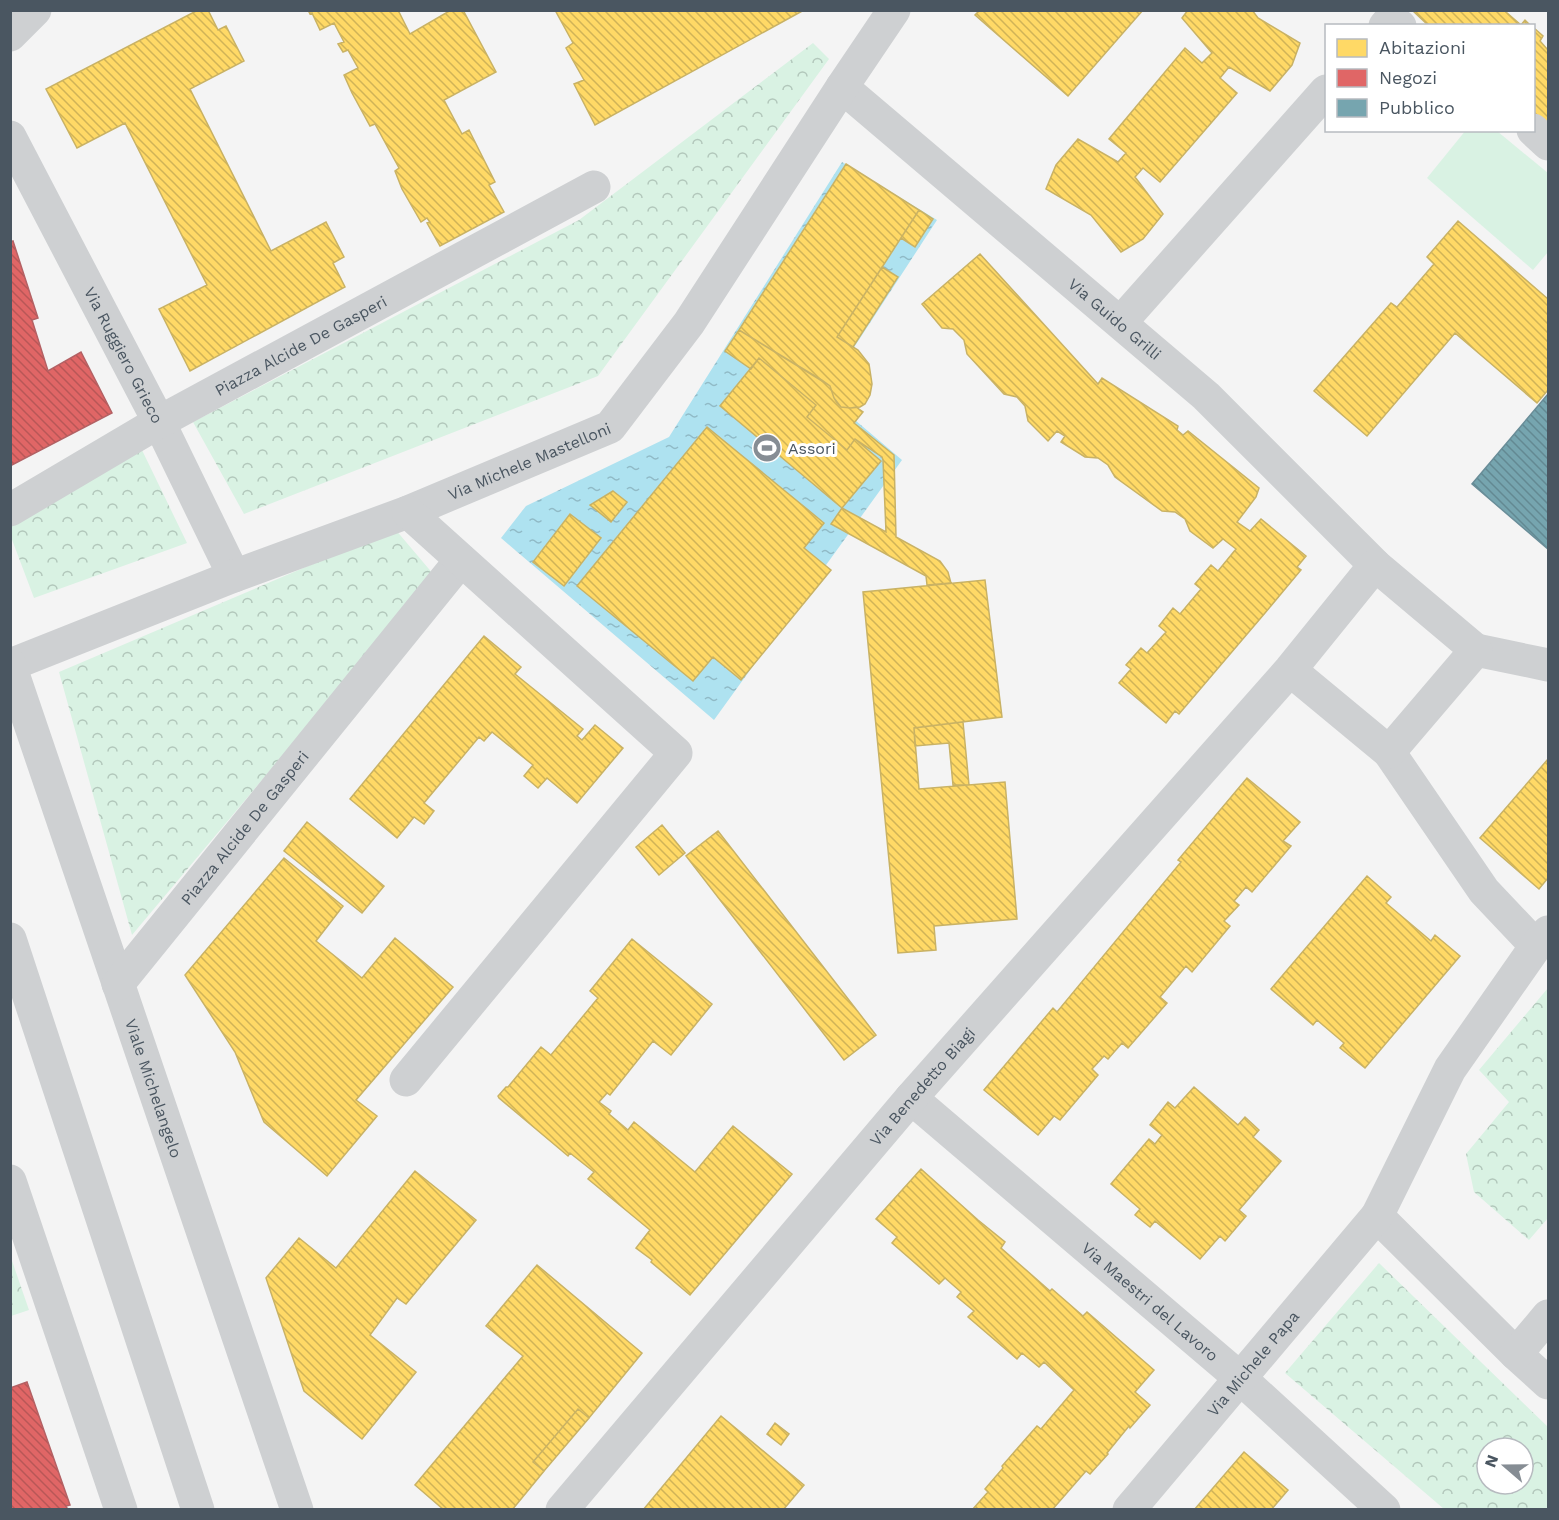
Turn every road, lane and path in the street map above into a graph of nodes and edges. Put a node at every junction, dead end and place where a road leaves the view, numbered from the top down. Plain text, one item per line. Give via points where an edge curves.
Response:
1 (35, 10) edge
2 (894, 10) edge
3 (10, 35) edge
4 (842, 87) junction
5 (1325, 92) edge
6 (1535, 132) edge
7 (10, 137) edge
8 (1548, 144) edge
9 (594, 187) dead end
10 (1121, 322) junction
11 (159, 422) junction
12 (10, 510) edge
13 (408, 512) junction
14 (461, 560) junction
15 (1375, 565) junction
16 (234, 576) junction
17 (1476, 650) junction
18 (10, 665) edge
19 (1548, 665) edge
20 (1290, 670) junction
21 (1389, 753) junction
22 (10, 939) edge
23 (1542, 939) edge
24 (118, 984) junction
25 (406, 1080) dead end
26 (911, 1098) junction
27 (10, 1181) edge
28 (1377, 1216) junction
29 (1548, 1316) edge
30 (1516, 1354) junction
31 (1240, 1378) junction
32 (1548, 1383) edge
33 (121, 1509) edge
34 (198, 1509) edge
35 (297, 1509) edge
36 (562, 1509) edge
37 (1129, 1509) edge
38 (1384, 1509) edge

1 - 3 street
2 - 4 street, Via Michele Mastelloni
4 - 10 street, Via Guido Grilli
4 - 13 street, Via Michele Mastelloni via 689,323 610,427
5 - 10 street
6 - 8 street
7 - 11 street, Via Ruggiero Grieco
9 - 11 street, Piazza Alcide De Gasperi
10 - 15 street, Via Guido Grilli via 1206,396
11 - 12 street, Piazza Alcide De Gasperi
11 - 16 street, Via Ruggiero Grieco
13 - 14 street
13 - 16 street, Via Michele Mastelloni
14 - 24 street, Piazza Alcide De Gasperi
14 - 25 street via 676,753
15 - 17 street, Via Guido Grilli
15 - 20 street, Via Benedetto Biagi
16 - 18 street, Via Michele Mastelloni
17 - 19 street
17 - 21 street
18 - 24 street, Viale Michelangelo
20 - 21 street
20 - 26 street, Via Benedetto Biagi
21 - 23 street via 1484,891
22 - 34 street
23 - 28 street, Via Michele Papa via 1450,1069
24 - 35 street, Viale Michelangelo
26 - 31 street, Via Maestri del Lavoro
26 - 36 street, Via Benedetto Biagi
27 - 33 street
28 - 30 street
28 - 31 street, Via Michele Papa
29 - 30 street
30 - 32 street
31 - 37 street, Via Michele Papa
31 - 38 street, Via Maestri del Lavoro

